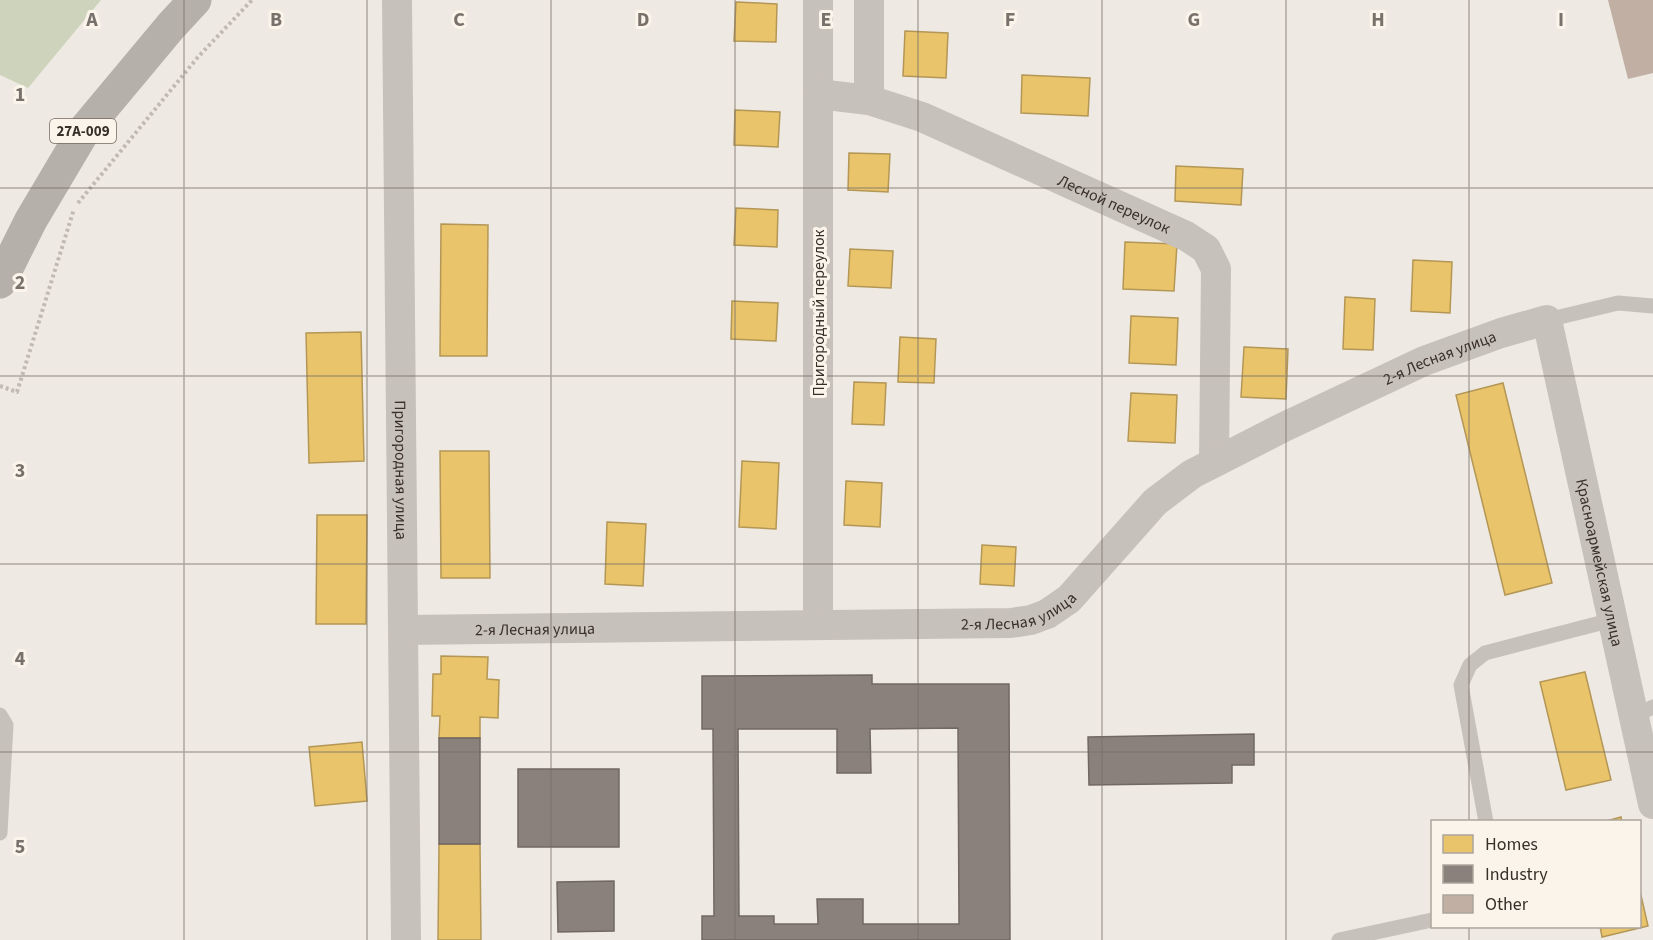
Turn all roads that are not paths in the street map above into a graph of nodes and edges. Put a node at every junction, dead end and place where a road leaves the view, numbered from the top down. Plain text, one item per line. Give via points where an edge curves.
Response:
1 (195, 0) edge
2 (397, 0) edge
3 (818, 0) edge
4 (869, 0) edge
5 (818, 94) junction
6 (868, 100) junction
7 (0, 282) edge
8 (1653, 306) edge
9 (1547, 320) junction
10 (1214, 461) junction
11 (1612, 620) junction
12 (818, 625) junction
13 (403, 630) junction
14 (1643, 711) edge
15 (0, 715) edge
16 (1653, 804) edge
17 (1486, 820) edge
18 (0, 833) edge
19 (1431, 920) edge
20 (406, 940) edge
21 (1339, 940) edge

1 - 7 main road, 27А-009 via 85,129 31,219
2 - 13 street, Пригородная улица
3 - 5 street, Пригородный переулок
4 - 6 street
5 - 6 street, Лесной переулок
5 - 12 street, Пригородный переулок
6 - 10 street, Лесной переулок via 895,106 932,122 1186,236 1206,249 1216,269
8 - 9 lane via 1618,303
9 - 10 street, 2-я Лесная улица via 1424,361
9 - 11 street, Красноармейская улица
10 - 12 street, 2-я Лесная улица via 1155,502 1086,582 1047,614 1011,623
11 - 14 street, Красноармейская улица
11 - 17 lane via 1485,653 1470,665 1461,686
12 - 13 street, 2-я Лесная улица
13 - 20 street, Пригородная улица
14 - 16 street, Красноармейская улица
15 - 18 lane via 6,725
19 - 21 lane

